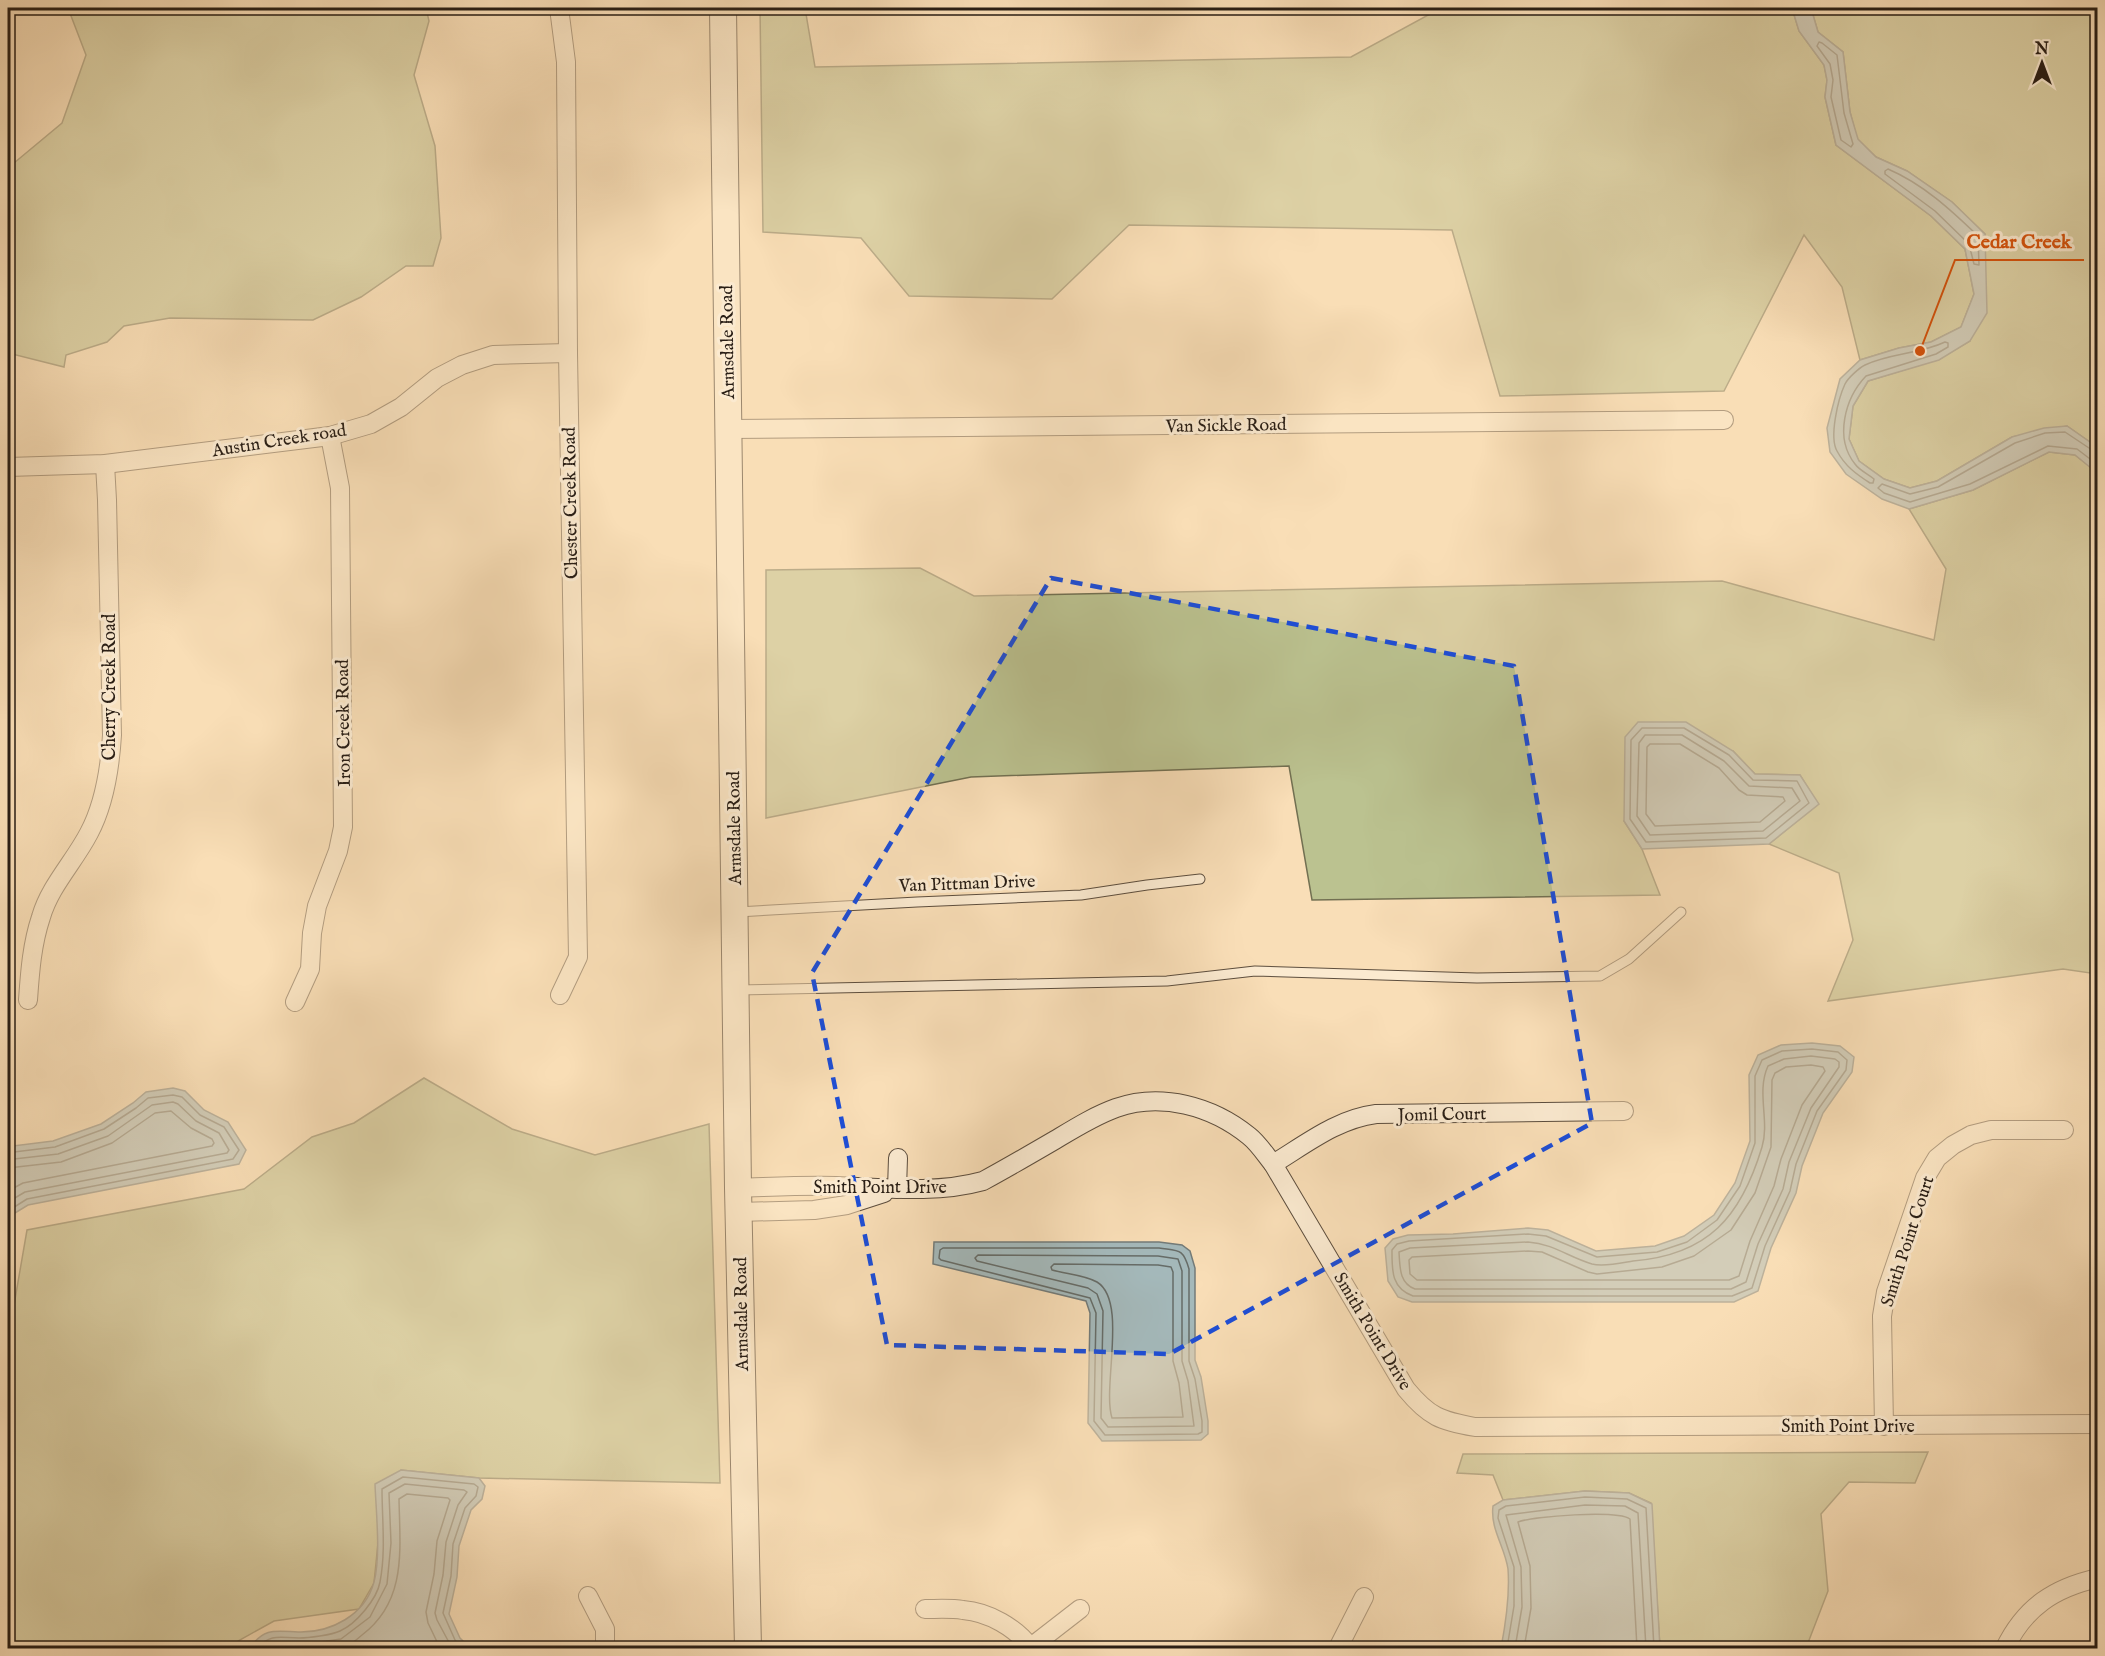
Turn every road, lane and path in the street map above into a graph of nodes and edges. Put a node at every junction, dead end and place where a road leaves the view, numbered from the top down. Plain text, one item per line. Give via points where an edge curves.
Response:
1 (559, 8) edge
2 (723, 8) edge
3 (568, 353) junction
4 (1724, 420) dead end
5 (729, 429) junction
6 (330, 436) junction
7 (105, 464) junction
8 (8, 467) edge
9 (1200, 879) dead end
10 (735, 912) junction
11 (1681, 912) dead end
12 (736, 990) junction
13 (560, 995) dead end
14 (28, 999) dead end
15 (295, 1002) dead end
16 (1624, 1112) dead end
17 (2064, 1130) dead end
18 (898, 1158) dead end
19 (1273, 1164) junction
20 (897, 1190) junction
21 (739, 1200) junction
22 (2097, 1424) edge
23 (1884, 1426) junction
24 (2097, 1578) edge
25 (588, 1596) dead end
26 (1364, 1597) dead end
27 (925, 1609) dead end
28 (1080, 1609) dead end
29 (605, 1648) edge
30 (748, 1648) edge
31 (1031, 1648) edge
32 (1338, 1648) edge
33 (2005, 1648) edge

1 - 3 street, Chester Creek Road via 566,62
2 - 5 street, Armsdale Road
3 - 6 street, Austin Creek road via 493,356 462,364 371,424
3 - 13 street, Chester Creek Road via 578,957
4 - 5 street, Van Sickle Road
5 - 10 street, Armsdale Road
6 - 7 street, Austin Creek road
6 - 15 street, Iron Creek Road via 340,488 343,827 318,906 310,969
7 - 8 street, Austin Creek road
7 - 14 street, Cherry Creek Road via 110,766 90,832 41,915 31,955
9 - 10 lane, Van Pittman Drive via 1081,895
10 - 12 street, Armsdale Road
11 - 12 lane via 1629,959 1600,976 1477,978 1255,970 1167,981
12 - 21 street, Armsdale Road
16 - 19 street, Jomil Court via 1359,1116 1342,1122
17 - 23 street, Smith Point Court via 1992,1130 1953,1144 1937,1158 1925,1178 1886,1292 1882,1316
18 - 20 street
19 - 20 street, Smith Point Drive via 1251,1137 1207,1110 1139,1102 1096,1116 983,1181 963,1187
19 - 23 street, Smith Point Drive via 1406,1389 1420,1406 1445,1422 1475,1427
20 - 21 street, Smith Point Drive via 814,1210
21 - 30 street, Armsdale Road
22 - 23 street, Smith Point Drive
24 - 33 street via 2074,1583 2049,1596 2029,1612
25 - 29 street via 605,1629
26 - 32 street
27 - 31 street via 964,1610 992,1618 1015,1631
28 - 31 street

